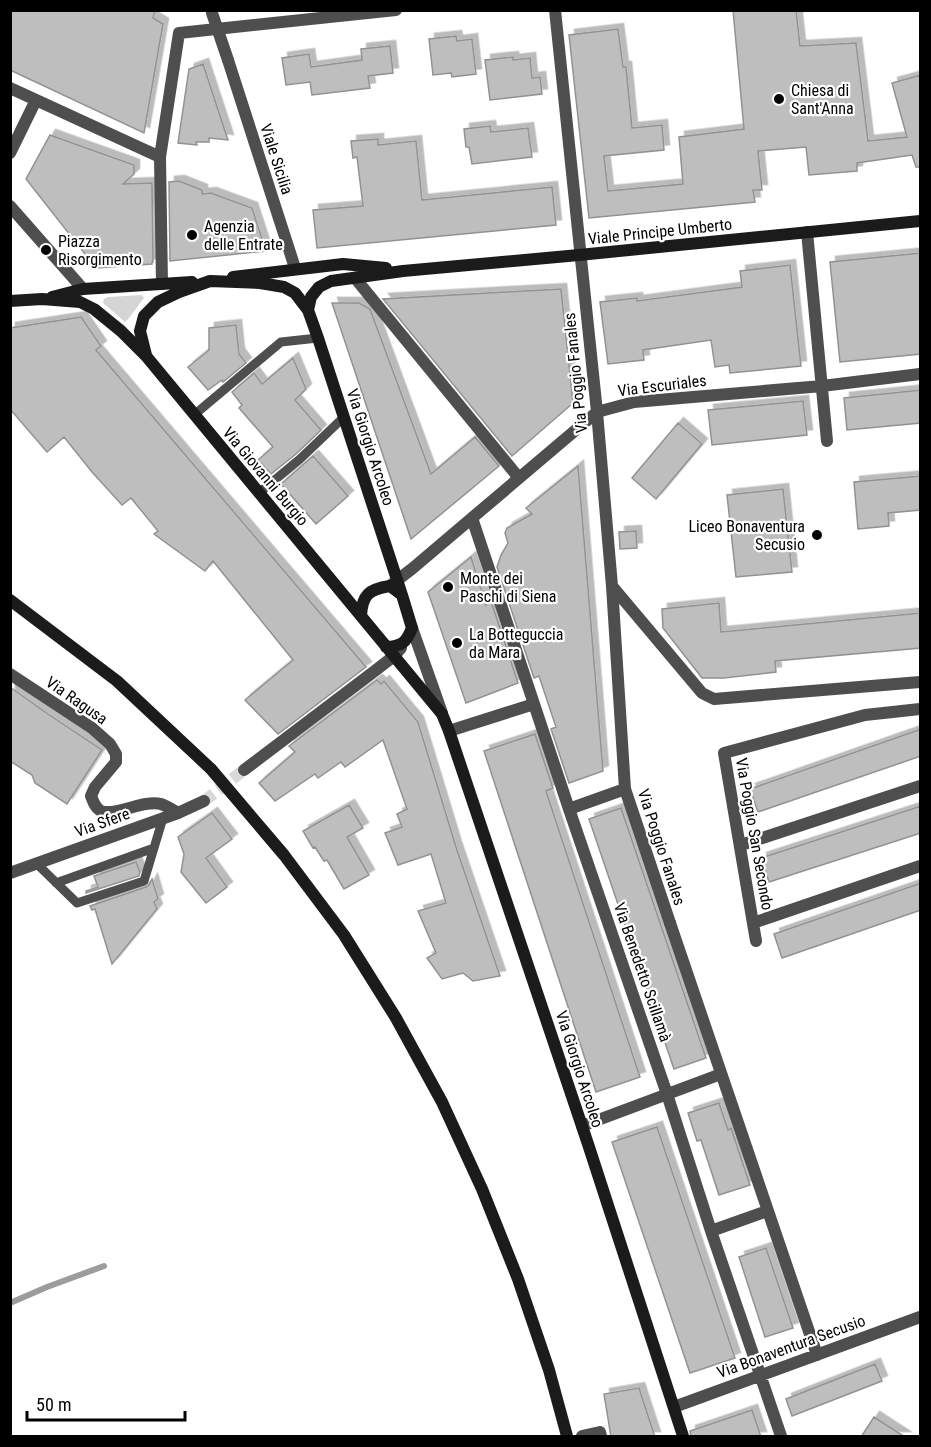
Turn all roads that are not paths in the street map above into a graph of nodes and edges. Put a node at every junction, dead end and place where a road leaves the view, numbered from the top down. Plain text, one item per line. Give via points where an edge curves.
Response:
1 (396, 10) edge
2 (555, 10) edge
3 (212, 12) edge
4 (10, 88) edge
5 (36, 100) junction
6 (10, 153) edge
7 (160, 157) junction
8 (10, 206) edge
9 (921, 221) edge
10 (807, 232) junction
11 (579, 255) junction
12 (295, 268) junction
13 (403, 270) junction
14 (355, 278) junction
15 (210, 280) junction
16 (162, 284) junction
17 (83, 289) junction
18 (42, 299) junction
19 (11, 301) edge
20 (308, 310) junction
21 (318, 338) junction
22 (146, 356) junction
23 (921, 374) edge
24 (822, 386) junction
25 (597, 412) junction
26 (194, 415) junction
27 (344, 417) junction
28 (827, 441) dead end
29 (519, 478) junction
30 (259, 493) junction
31 (472, 518) junction
32 (393, 583) junction
33 (612, 586) junction
34 (10, 600) edge
35 (361, 616) junction
36 (412, 628) junction
37 (390, 652) junction
38 (10, 674) edge
39 (921, 682) edge
40 (534, 704) junction
41 (921, 709) edge
42 (442, 714) junction
43 (449, 732) junction
44 (244, 770) tunnel mouth
45 (921, 786) edge
46 (625, 789) junction
47 (204, 801) tunnel mouth
48 (569, 809) junction
49 (178, 813) junction
50 (163, 818) junction
51 (741, 845) junction
52 (154, 848) junction
53 (36, 863) junction
54 (921, 866) edge
55 (10, 873) edge
56 (56, 883) junction
57 (753, 923) junction
58 (756, 941) dead end
59 (721, 1074) junction
60 (667, 1094) junction
61 (582, 1126) junction
62 (768, 1210) junction
63 (711, 1231) junction
64 (921, 1317) edge
65 (816, 1355) junction
66 (761, 1375) junction
67 (674, 1407) junction
68 (567, 1437) edge
69 (582, 1437) edge
70 (601, 1437) edge
71 (683, 1437) edge
72 (781, 1437) edge

1 - 7 street via 179,33
2 - 11 street, Via Poggio Fanales
3 - 12 street, Viale Sicilia, bridge
4 - 5 street
5 - 6 street
5 - 7 street
7 - 16 street
8 - 17 street
9 - 10 main road, Viale Principe Umberto
10 - 11 main road, Viale Principe Umberto
10 - 24 street
11 - 13 main road, Viale Principe Umberto
11 - 25 street, Via Poggio Fanales
12 - 13 main road via 343,264
12 - 15 main road
13 - 14 main road
14 - 20 main road via 319,286
14 - 29 street
15 - 16 main road
15 - 20 main road via 284,287 295,293
15 - 22 main road via 158,302 144,316 140,331
16 - 17 main road
17 - 18 main road
18 - 19 main road
18 - 22 main road, Via Giovanni Burgio via 80,302 94,309
20 - 21 main road, Via Giorgio Arcoleo
21 - 26 lane via 281,342
21 - 27 main road, Via Giorgio Arcoleo
22 - 26 main road, Via Giovanni Burgio
23 - 24 street, Via Escuriales
24 - 25 street, Via Escuriales via 634,402
24 - 28 street
25 - 29 street, Via Escuriales
25 - 33 street, Via Poggio Fanales
26 - 30 main road, Via Giovanni Burgio
27 - 30 lane
27 - 32 main road, Via Giorgio Arcoleo
29 - 31 street, Via Escuriales
30 - 35 main road, Via Giovanni Burgio
31 - 32 street, Via Escuriales
31 - 40 street, Via Benedetto Scillamà
32 - 35 main road via 369,593 362,602
32 - 36 main road, Via Giorgio Arcoleo via 402,595
33 - 39 street via 702,693 714,699
33 - 46 street, Via Poggio Fanales
34 - 68 main road via 117,681 212,769 344,935 396,1018 482,1189 518,1278
35 - 37 main road, Via Giovanni Burgio
36 - 37 main road via 407,641
36 - 42 street, Via Giorgio Arcoleo
37 - 42 main road, Via Giorgio Arcoleo
37 - 44 street
38 - 49 street, Via Ragusa via 110,744 116,762 91,796 98,809 113,812 141,804 160,804
40 - 43 street
40 - 48 street, Via Benedetto Scillamà
41 - 51 street, Via Poggio San Secondo via 865,715 724,753
42 - 43 main road, Via Giorgio Arcoleo
43 - 61 main road, Via Giorgio Arcoleo
45 - 51 street
46 - 48 street
46 - 59 street, Via Poggio Fanales
47 - 49 street, Via Sfere
48 - 60 street, Via Benedetto Scillamà
49 - 50 street, Via Sfere
50 - 52 lane
50 - 53 street, Via Sfere
51 - 57 street, Via Poggio San Secondo
52 - 56 lane
52 - 56 lane via 144,881 76,903
53 - 55 street, Via Sfere
53 - 56 lane
54 - 57 street
57 - 58 street, Via Poggio San Secondo
59 - 60 street
59 - 62 street, Via Poggio Fanales
60 - 61 street
60 - 63 street, Via Benedetto Scillamà
61 - 67 main road, Via Giorgio Arcoleo
62 - 63 street
62 - 65 street, Via Poggio Fanales
63 - 66 street, Via Benedetto Scillamà
64 - 65 street, Via Bonaventura Secusio
65 - 66 street, Via Bonaventura Secusio
66 - 67 street, Via Bonaventura Secusio
66 - 72 street, Via Benedetto Scillamà
67 - 71 main road, Via Giorgio Arcoleo
69 - 70 street via 600,1432

